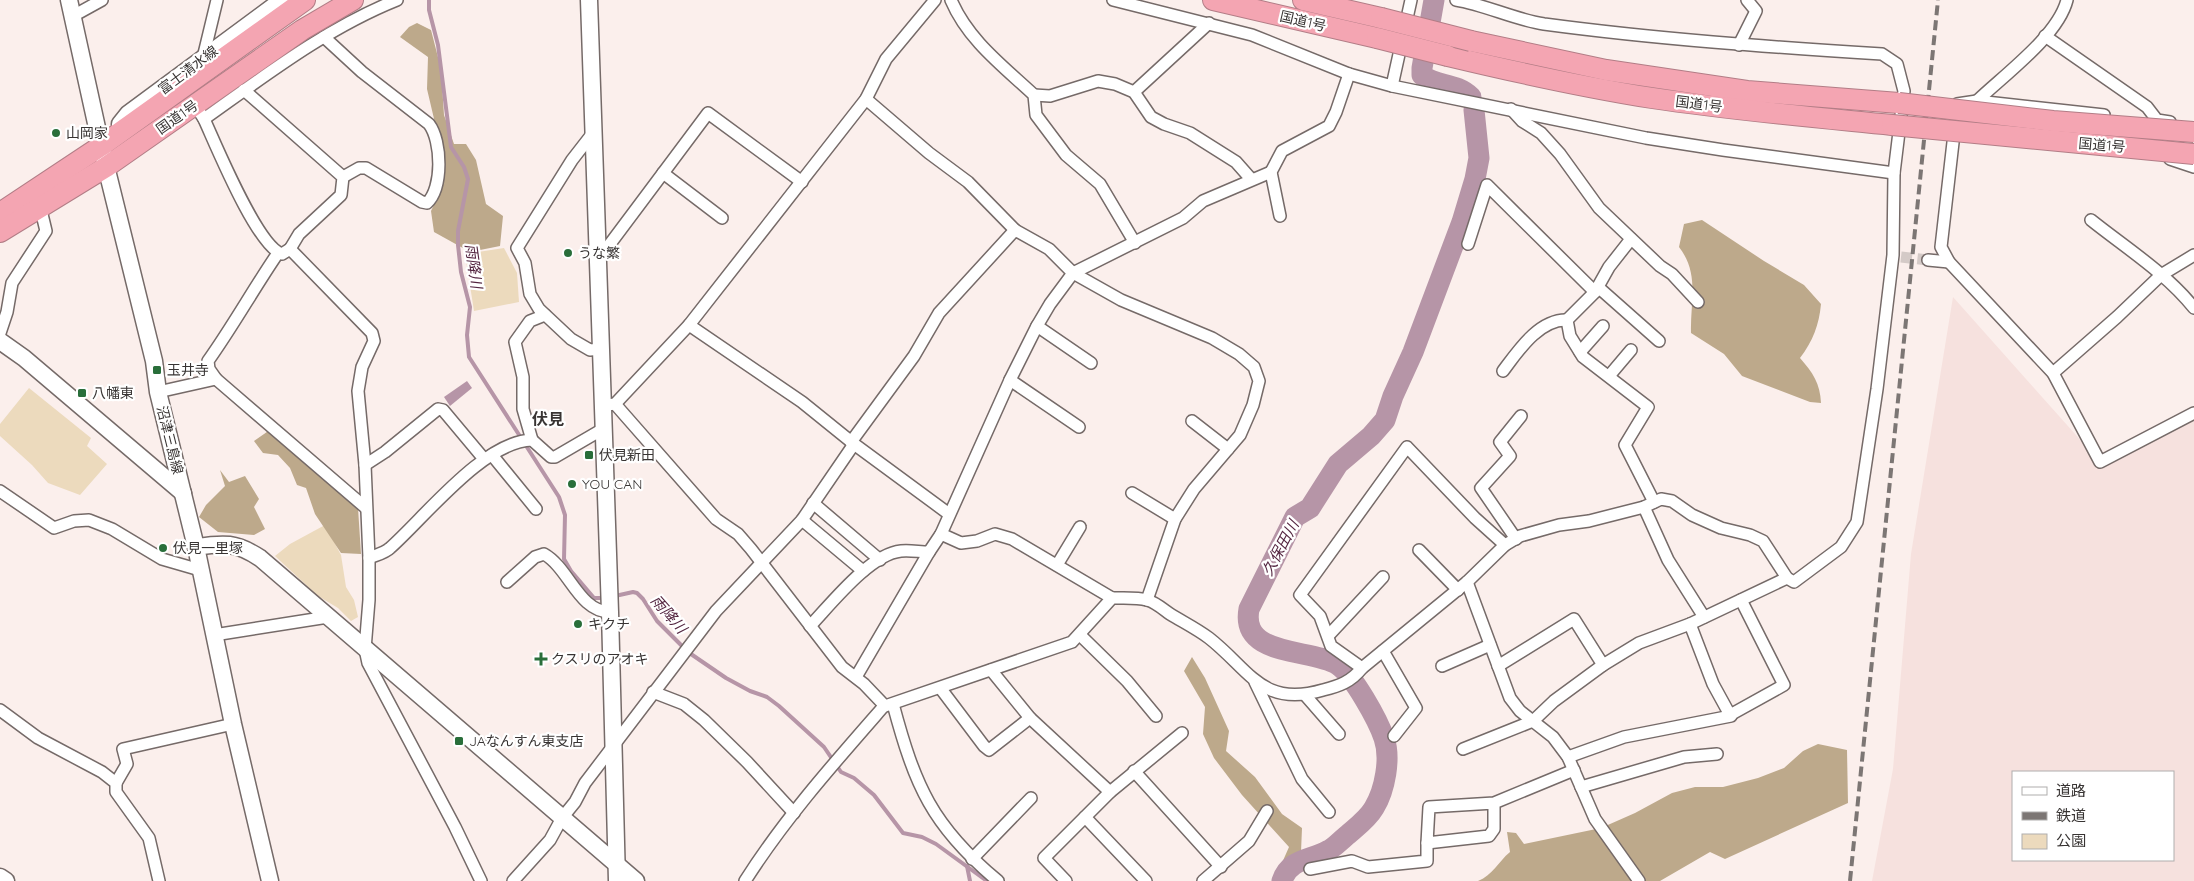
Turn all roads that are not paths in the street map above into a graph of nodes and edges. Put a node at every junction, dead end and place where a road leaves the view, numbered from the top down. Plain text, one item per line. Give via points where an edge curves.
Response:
1 (102, 0) edge
2 (217, 0) edge
3 (282, 0) edge
4 (305, 0) edge
5 (353, 0) edge
6 (397, 0) edge
7 (589, 0) edge
8 (935, 0) edge
9 (951, 0) edge
10 (1113, 0) edge
11 (1213, 0) edge
12 (1303, 0) edge
13 (1411, 0) edge
14 (1456, 0) edge
15 (1747, 0) edge
16 (2067, 0) edge
17 (1489, 4) edge
18 (71, 8) edge
19 (1209, 23) junction
20 (2045, 36) junction
21 (324, 37) junction
22 (1739, 45) junction
23 (203, 58) junction
24 (1350, 74) junction
25 (1392, 86) junction
26 (244, 90) junction
27 (1134, 92) junction
28 (1034, 95) junction
29 (866, 100) junction
30 (1977, 100) junction
31 (1511, 110) junction
32 (199, 111) junction
33 (2158, 120) junction
34 (2194, 124) edge
35 (2194, 132) edge
36 (593, 133) junction
37 (101, 146) junction
38 (2194, 154) edge
39 (2170, 159) dead end
40 (106, 167) junction
41 (2194, 167) edge
42 (1271, 172) junction
43 (663, 173) junction
44 (1894, 173) junction
45 (343, 177) junction
46 (1251, 179) junction
47 (802, 182) junction
48 (40, 206) junction
49 (0, 213) edge
50 (1280, 216) dead end
51 (722, 218) dead end
52 (2091, 220) dead end
53 (1015, 230) junction
54 (0, 232) edge
55 (1631, 239) junction
56 (1135, 243) junction
57 (1468, 244) dead end
58 (290, 249) junction
59 (278, 253) junction
60 (2194, 254) edge
61 (598, 260) junction
62 (1928, 260) tunnel mouth
63 (1949, 262) junction
64 (1073, 273) junction
65 (2161, 275) junction
66 (1597, 289) junction
67 (1698, 302) dead end
68 (2194, 308) edge
69 (545, 315) junction
70 (1567, 320) junction
71 (689, 325) junction
72 (1037, 326) junction
73 (1603, 326) dead end
74 (0, 333) edge
75 (1659, 340) dead end
76 (0, 341) edge
77 (601, 349) junction
78 (1631, 350) dead end
79 (1580, 352) junction
80 (1091, 363) dead end
81 (1503, 371) dead end
82 (2053, 373) junction
83 (1608, 376) junction
84 (216, 379) junction
85 (1010, 380) junction
86 (158, 392) junction
87 (609, 405) junction
88 (2194, 413) edge
89 (1522, 416) dead end
90 (1192, 421) dead end
91 (1079, 427) dead end
92 (603, 429) junction
93 (532, 440) junction
94 (852, 443) junction
95 (1228, 449) junction
96 (488, 457) junction
97 (365, 465) junction
98 (0, 491) edge
99 (183, 493) junction
100 (1132, 493) dead end
101 (813, 503) junction
102 (1649, 504) junction
103 (366, 508) junction
104 (536, 509) dead end
105 (949, 514) junction
106 (1175, 519) junction
107 (802, 520) junction
108 (1080, 526) dead end
109 (941, 534) junction
110 (1516, 539) junction
111 (1505, 545) junction
112 (196, 547) junction
113 (1419, 550) dead end
114 (929, 552) junction
115 (369, 558) junction
116 (880, 560) junction
117 (764, 563) junction
118 (1058, 566) junction
119 (200, 570) junction
120 (863, 572) junction
121 (1383, 577) dead end
122 (1787, 578) junction
123 (507, 582) dead end
124 (1467, 582) junction
125 (1458, 590) junction
126 (1112, 598) junction
127 (1147, 600) junction
128 (1741, 600) junction
129 (610, 612) junction
130 (328, 617) junction
131 (1704, 617) junction
132 (1690, 624) junction
133 (810, 626) junction
134 (214, 635) junction
135 (1080, 635) junction
136 (1328, 636) junction
137 (1490, 645) junction
138 (365, 649) junction
139 (1383, 651) junction
140 (1603, 665) junction
141 (1442, 666) dead end
142 (1498, 666) junction
143 (991, 670) junction
144 (1359, 672) junction
145 (856, 677) junction
146 (1255, 682) junction
147 (941, 689) junction
148 (652, 692) junction
149 (1305, 695) junction
150 (888, 705) junction
151 (0, 710) edge
152 (1156, 716) dead end
153 (1730, 716) junction
154 (1030, 718) junction
155 (1533, 721) junction
156 (233, 724) junction
157 (1182, 733) dead end
158 (1339, 734) dead end
159 (1394, 736) dead end
160 (614, 744) junction
161 (1463, 749) dead end
162 (1717, 754) dead end
163 (1568, 757) junction
164 (1574, 770) junction
165 (1134, 771) junction
166 (116, 783) junction
167 (1581, 787) junction
168 (1110, 792) junction
169 (1031, 798) dead end
170 (1494, 803) junction
171 (1266, 810) dead end
172 (1329, 812) dead end
173 (794, 813) junction
174 (1085, 817) junction
175 (562, 818) junction
176 (1427, 843) junction
177 (972, 859) junction
178 (616, 864) junction
179 (1221, 867) junction
180 (1310, 869) dead end
181 (0, 877) edge
182 (6, 881) edge
183 (159, 881) edge
184 (270, 881) edge
185 (481, 881) edge
186 (512, 881) edge
187 (617, 881) edge
188 (636, 881) edge
189 (746, 881) edge
190 (998, 881) edge
191 (1066, 881) edge
192 (1146, 881) edge
193 (1204, 881) edge
194 (1639, 881) edge

1 - 18 street
2 - 23 street
3 - 23 street, 富士清水線
4 - 37 highway, 国道1号
5 - 32 highway, 国道1号 via 302,30
6 - 21 street
7 - 36 street
8 - 29 street via 886,59
9 - 28 street via 960,21 990,55
10 - 19 street
11 - 38 highway, 国道1号, bridge via 1549,79 1651,98
12 - 35 highway, 国道1号, bridge via 1606,70 1738,90 1899,102 2053,121
13 - 25 street
14 - 17 street
15 - 22 street via 1756,11
16 - 20 street
17 - 22 street via 1509,17 1543,24
18 - 37 street, 沼津三島線
19 - 24 street via 1252,35
19 - 27 street
20 - 30 street
20 - 33 street via 2147,107
21 - 26 street
21 - 45 street via 362,72 429,124 439,164 434,195 427,203 366,168 359,168
22 - 44 street via 1882,54 1897,64 1904,91
23 - 37 street, 富士清水線 via 128,114
24 - 25 street
24 - 42 street via 1329,126 1282,152
25 - 31 street
26 - 32 street
26 - 45 street
27 - 28 street via 1098,81 1050,96
27 - 46 street via 1151,117 1190,133 1236,162
28 - 56 street via 1036,115 1066,155 1100,184
29 - 47 street
29 - 53 street via 968,182
30 - 33 street
30 - 63 street via 1957,104 1941,247
31 - 44 street via 1655,140
31 - 55 street via 1541,133 1599,208
32 - 40 highway, 国道1号
32 - 59 street via 251,218
33 - 34 street
36 - 61 street
36 - 69 street via 516,248 525,263 532,300
37 - 40 street, 沼津三島線
37 - 49 highway, 国道1号
39 - 41 street
40 - 48 highway, 国道1号
40 - 86 street, 沼津三島線 via 154,361
42 - 46 street
42 - 50 street
43 - 47 street via 708,113
43 - 51 street
43 - 61 street
44 - 122 street via 1897,256 1857,522 1841,547 1794,582
45 - 58 street via 340,195 299,234
46 - 56 street via 1203,200 1183,218
47 - 71 street
48 - 54 highway, 国道1号
48 - 74 street via 46,232 12,283
52 - 65 street
53 - 64 street via 1050,249
53 - 94 street via 939,314 914,356
55 - 66 street
55 - 67 street via 1672,274
56 - 64 street
57 - 66 street via 1487,185
58 - 59 street
58 - 97 street via 372,333 374,341 362,367 358,391
59 - 84 street via 232,329 208,361 209,370
60 - 65 street
61 - 77 street
62 - 63 street
63 - 82 street
64 - 72 street
64 - 95 street via 1121,300 1212,338 1254,367 1259,381 1253,405 1240,435
65 - 68 street
65 - 82 street
66 - 70 street
66 - 75 street
69 - 77 street via 571,339 590,350
69 - 93 street via 530,321 515,342 523,377 523,409
70 - 79 street via 1570,336
70 - 81 street via 1557,320 1526,340
71 - 87 street
71 - 94 street via 802,402
72 - 80 street
72 - 85 street
73 - 79 street
76 - 99 street
77 - 87 street
78 - 83 street
79 - 83 street
82 - 88 street via 2100,462
83 - 102 street via 1648,407 1625,446
84 - 86 street
84 - 103 street
85 - 91 street
85 - 105 street
86 - 99 street, 沼津三島線
87 - 92 street
87 - 117 street via 716,519 738,534
89 - 110 street via 1500,442 1510,456 1481,488
90 - 95 street
92 - 93 street via 555,457
92 - 129 street
93 - 96 street
94 - 101 street
94 - 105 street
95 - 106 street via 1194,488
96 - 97 street via 440,408
96 - 104 street
96 - 115 street via 389,549
97 - 103 street
98 - 119 street via 54,528 89,520 112,529 162,559
99 - 112 street, 沼津三島線
100 - 106 street
101 - 107 street
101 - 116 street
102 - 110 street
102 - 122 street via 1661,499 1672,501 1714,525 1762,541
102 - 131 street via 1668,560
103 - 115 street
105 - 109 street
106 - 127 street
107 - 117 street
107 - 120 street
108 - 118 street
109 - 114 street
109 - 118 street via 961,543 995,534 1012,539
110 - 111 street
111 - 124 street
111 - 136 street via 1407,447 1300,595 1320,616
112 - 119 street, 沼津三島線
112 - 130 street via 230,544 242,547 260,558
113 - 125 street
114 - 116 street via 900,551
114 - 145 street
115 - 138 street
116 - 120 street
117 - 133 street
117 - 148 street via 729,594
118 - 126 street
119 - 134 street, 沼津三島線
120 - 133 street
121 - 136 street
122 - 128 street
123 - 129 street via 544,554 590,605 601,612
124 - 125 street
124 - 137 street
125 - 139 street
126 - 127 street
126 - 135 street
127 - 146 street via 1208,637
128 - 131 street
128 - 153 street via 1784,685
129 - 160 street
130 - 134 street
130 - 138 street
131 - 132 street
132 - 140 street via 1639,643
132 - 153 street via 1713,684
133 - 145 street via 842,667
134 - 156 street, 沼津三島線
135 - 143 street via 1061,648
135 - 152 street via 1127,681
136 - 144 street via 1331,646
137 - 141 street
137 - 142 street
138 - 175 street
138 - 185 street via 368,663
139 - 144 street
139 - 159 street via 1416,708
140 - 142 street via 1574,620
140 - 155 street
142 - 155 street via 1510,698
143 - 147 street
143 - 154 street
144 - 149 street via 1345,684
145 - 150 street
146 - 149 street via 1288,695
146 - 172 street via 1302,779
147 - 150 street
147 - 154 street via 989,750
148 - 160 street
148 - 173 street via 684,704 704,720
149 - 158 street
150 - 173 street
150 - 177 street via 928,804 953,840
151 - 166 street via 38,738 102,772
153 - 163 street via 1624,737
154 - 168 street
155 - 161 street
155 - 163 street via 1553,737
156 - 166 street via 123,749 127,764
156 - 184 street, 沼津三島線
157 - 165 street
160 - 175 street
160 - 178 street
162 - 167 street via 1684,757
163 - 164 street
164 - 167 street
164 - 170 street
165 - 168 street
165 - 179 street
166 - 183 street via 116,792 149,838
167 - 194 street via 1595,819
168 - 174 street
169 - 177 street
170 - 176 street via 1494,830 1489,836
170 - 176 street via 1428,807
171 - 179 street via 1249,841
173 - 189 street
174 - 191 street via 1044,858
174 - 192 street
175 - 178 street
175 - 186 street via 550,840
176 - 180 street via 1427,861 1368,867 1352,860
177 - 190 street
178 - 187 street
178 - 188 street
179 - 193 street
181 - 182 street

